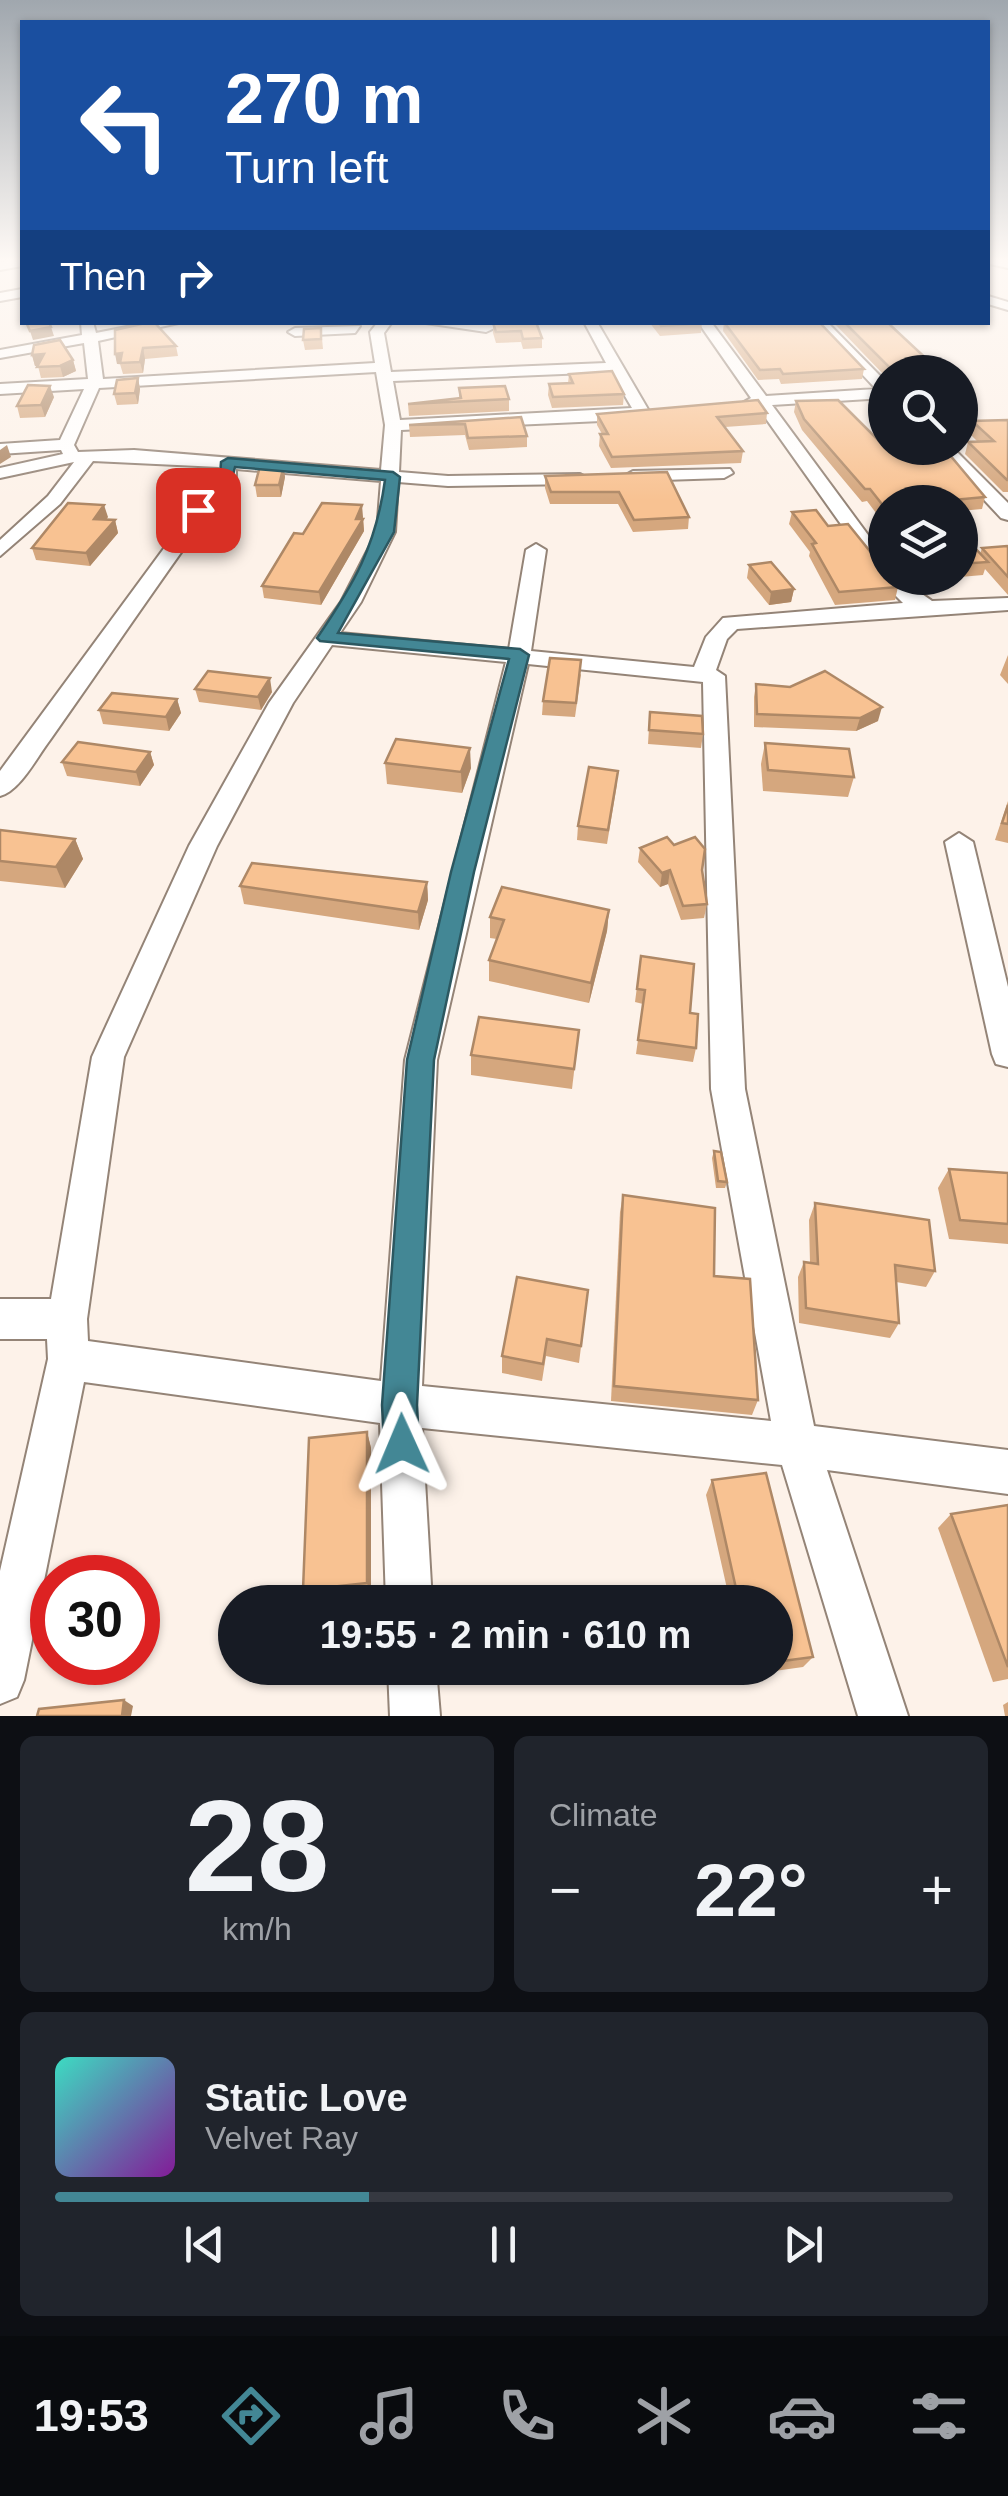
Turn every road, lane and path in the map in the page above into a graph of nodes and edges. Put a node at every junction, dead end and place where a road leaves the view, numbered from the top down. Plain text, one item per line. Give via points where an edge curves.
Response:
1 (48, 341) edge
2 (91, 341) edge
3 (371, 341) edge
4 (601, 341) edge
5 (718, 341) edge
6 (837, 341) edge
7 (0, 354) edge
8 (616, 367) junction
9 (383, 372) junction
10 (868, 374) edge
11 (93, 387) junction
12 (0, 390) edge
13 (868, 393) edge
14 (764, 401) junction
15 (729, 404) edge
16 (394, 425) junction
17 (0, 449) edge
18 (76, 453) junction
19 (228, 462) junction
20 (960, 465) edge
21 (724, 472) dead end
22 (0, 473) edge
23 (393, 477) junction
24 (1008, 514) edge
25 (868, 548) edge
26 (0, 550) edge
27 (536, 550) dead end
28 (902, 595) edge
29 (1008, 604) edge
30 (924, 608) junction
31 (326, 638) junction
32 (520, 655) junction
33 (703, 672) junction
34 (0, 788) edge
35 (959, 842) dead end
36 (1008, 1054) edge
37 (0, 1319) edge
38 (68, 1339) junction
39 (400, 1405) junction
40 (797, 1445) junction
41 (1008, 1472) edge
42 (408, 1585) edge
43 (0, 1680) edge
44 (413, 1685) edge
45 (415, 1716) edge
46 (882, 1716) edge

1 - 7 street
2 - 11 street via 98,374
3 - 9 street
4 - 8 street
5 - 14 street
6 - 10 street
8 - 9 street
8 - 16 street via 650,410
9 - 11 street
9 - 16 street
11 - 12 street
11 - 18 street
13 - 14 street
14 - 15 street
14 - 25 street
16 - 23 street
17 - 18 street
18 - 19 street
18 - 22 street
18 - 26 street via 54,500
19 - 23 street
19 - 34 street via 227,476
20 - 24 street
21 - 23 street via 485,482
23 - 31 street via 386,532
27 - 32 street
28 - 30 street
29 - 30 street
30 - 33 street via 731,623
31 - 32 street
31 - 38 street via 203,846 108,1057
32 - 33 street
32 - 39 street via 421,1060
33 - 40 street via 714,676 728,1089
35 - 36 street
37 - 38 street
38 - 39 street
38 - 43 street
39 - 40 street
39 - 42 street
40 - 41 street
40 - 46 street
44 - 45 street

